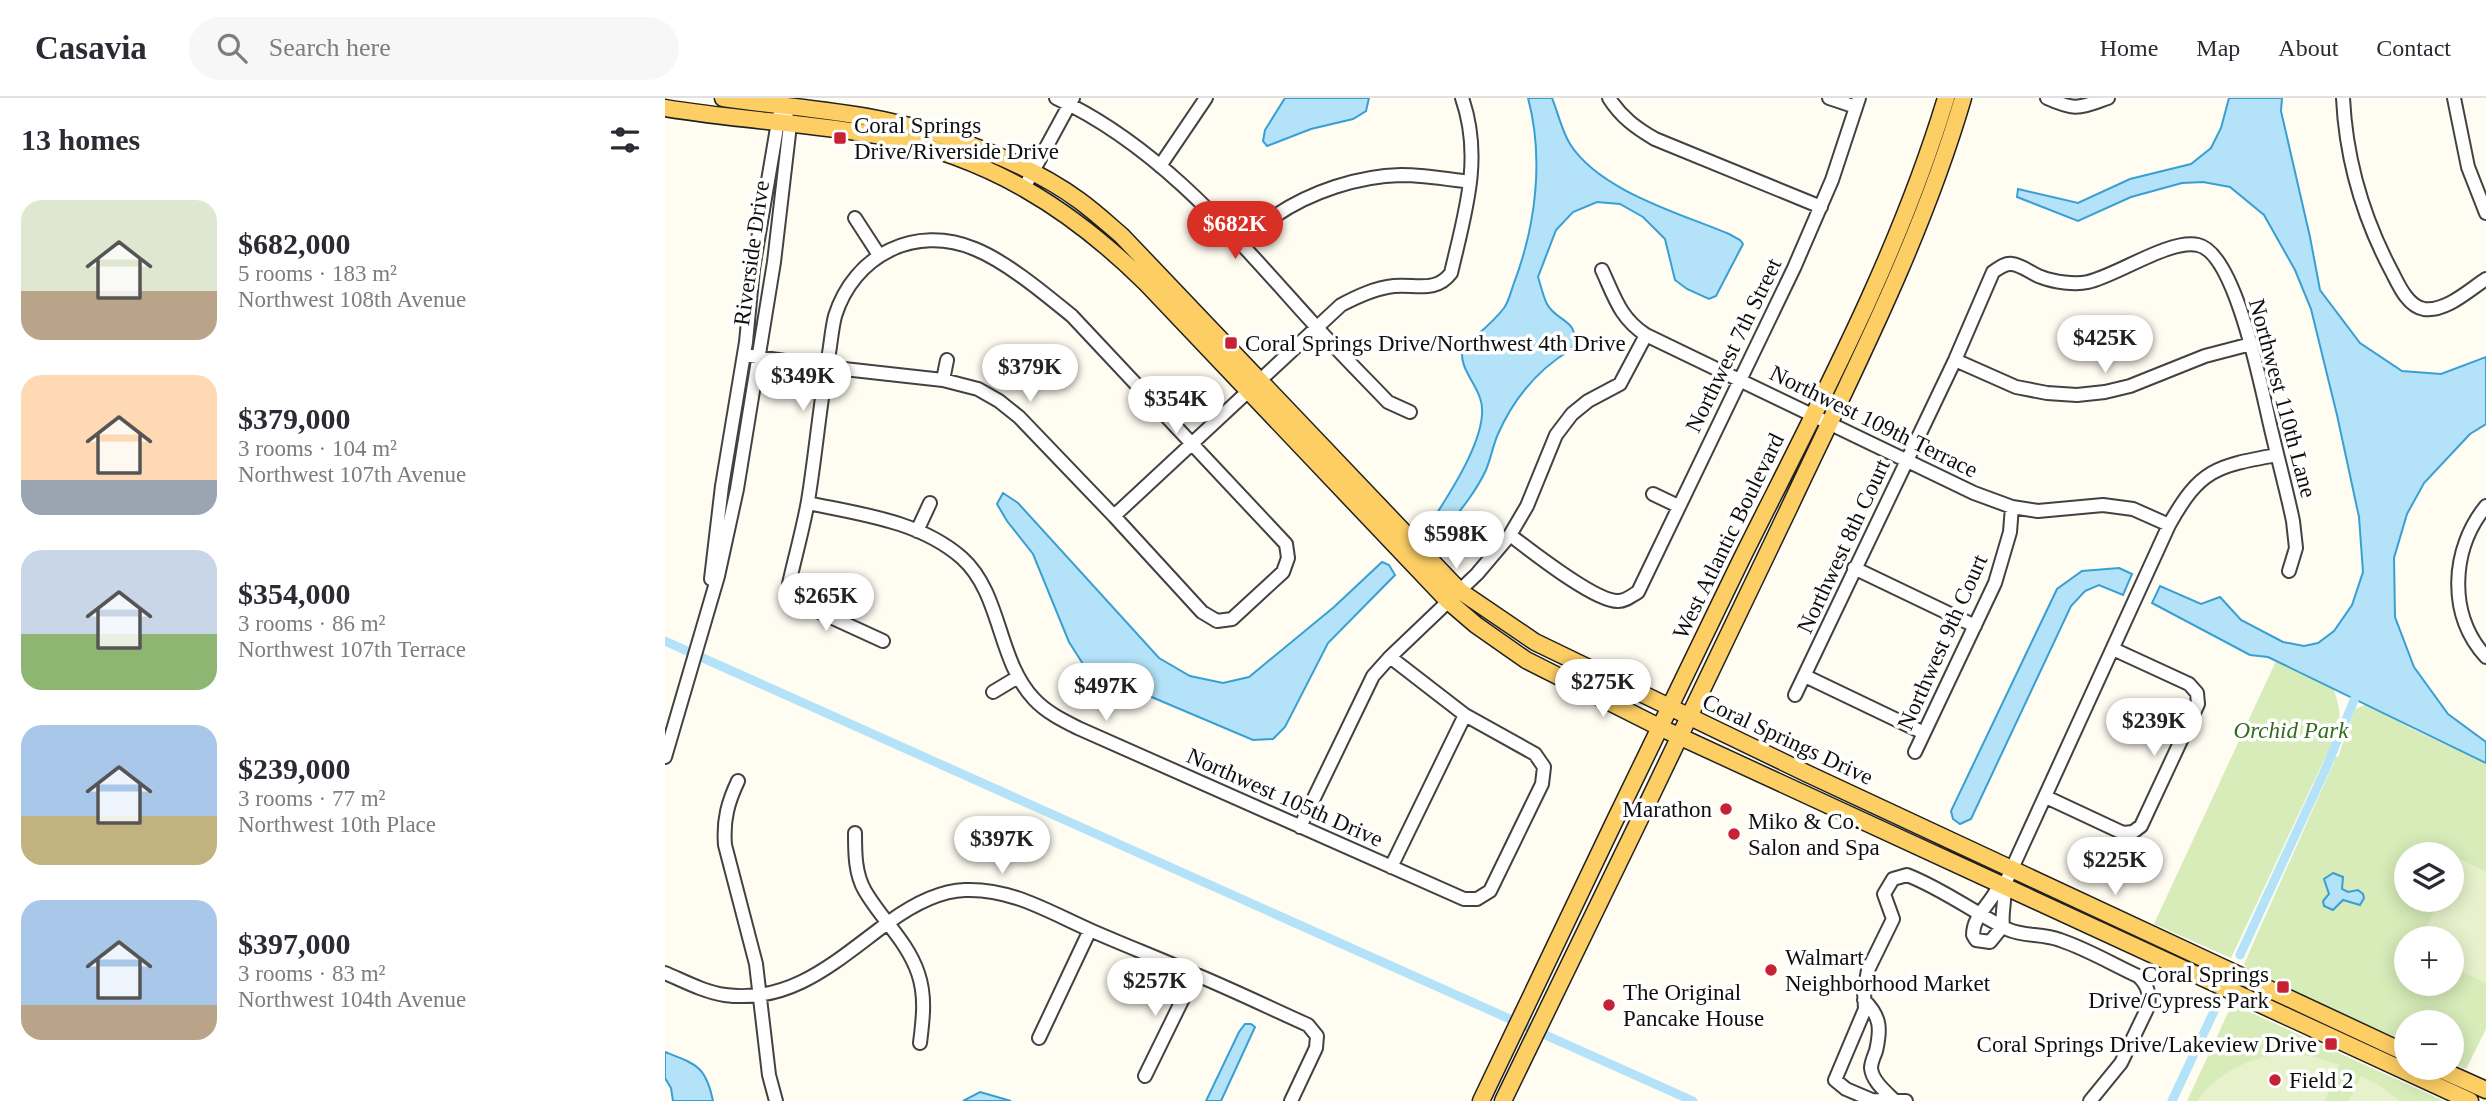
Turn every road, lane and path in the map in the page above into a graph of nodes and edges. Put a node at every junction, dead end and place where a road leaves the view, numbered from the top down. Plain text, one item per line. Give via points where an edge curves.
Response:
1 (723, 98) edge
2 (1056, 98) edge
3 (1206, 98) edge
4 (1462, 98) edge
5 (1609, 98) edge
6 (1829, 98) edge
7 (1946, 98) edge
8 (1963, 98) edge
9 (2047, 98) edge
10 (2108, 98) edge
11 (2343, 98) edge
12 (2454, 98) edge
13 (782, 101) edge
14 (1071, 101) edge
15 (1858, 102) edge
16 (665, 108) edge
17 (783, 124) junction
18 (1160, 166) junction
19 (1031, 172) junction
20 (1471, 182) junction
21 (1024, 188) junction
22 (1821, 207) junction
23 (2486, 213) edge
24 (855, 218) dead end
25 (1242, 244) junction
26 (879, 255) junction
27 (2002, 265) joint
28 (753, 270) junction
29 (1602, 270) dead end
30 (2486, 279) edge
31 (1316, 327) junction
32 (1646, 335) junction
33 (760, 340) junction
34 (2251, 344) junction
35 (744, 355) junction
36 (758, 358) junction
37 (947, 360) dead end
38 (1955, 360) junction
39 (826, 367) junction
40 (943, 380) junction
41 (1741, 380) junction
42 (1254, 385) junction
43 (1410, 412) dead end
44 (1812, 416) junction
45 (1829, 424) junction
46 (1192, 444) junction
47 (2277, 455) junction
48 (1907, 460) junction
49 (1653, 494) dead end
50 (808, 503) junction
51 (930, 503) dead end
52 (1678, 506) junction
53 (2486, 506) edge
54 (2012, 507) junction
55 (1114, 516) junction
56 (2169, 525) junction
57 (917, 531) junction
58 (1510, 535) junction
59 (1854, 568) junction
60 (2288, 571) dead end
61 (1454, 596) junction
62 (707, 614) junction
63 (1975, 626) junction
64 (883, 641) dead end
65 (2113, 649) junction
66 (1390, 657) junction
67 (2486, 657) edge
68 (1805, 676) junction
69 (1018, 677) junction
70 (993, 692) dead end
71 (1795, 695) dead end
72 (1668, 707) junction
73 (1465, 715) junction
74 (1690, 717) junction
75 (1659, 727) junction
76 (1924, 733) junction
77 (1680, 736) junction
78 (1915, 752) dead end
79 (665, 757) edge
80 (738, 781) dead end
81 (2046, 797) junction
82 (1300, 827) junction
83 (855, 833) dead end
84 (1391, 867) junction
85 (2012, 869) junction
86 (2004, 886) junction
87 (1981, 913) junction
88 (888, 922) junction
89 (2003, 926) junction
90 (1090, 930) junction
91 (665, 973) edge
92 (1195, 974) junction
93 (759, 996) junction
94 (1864, 1000) junction
95 (1039, 1038) dead end
96 (920, 1043) dead end
97 (2394, 1047) edge
98 (1145, 1076) dead end
99 (2464, 1080) edge
100 (2486, 1090) edge
101 (1900, 1100) edge
102 (776, 1101) edge
103 (1291, 1101) edge
104 (1481, 1101) edge
105 (1503, 1101) edge
106 (2090, 1101) edge
107 (2470, 1101) edge

1 - 13 main road, Coral Springs Drive
2 - 14 street
3 - 18 street
4 - 20 street via 1473,157
5 - 22 street via 1634,127 1655,139
6 - 15 street
7 - 44 main road, West Atlantic Boulevard via 1899,234
8 - 45 main road, West Atlantic Boulevard via 1906,257
9 - 10 street via 2068,108
11 - 30 street via 2365,213 2408,300 2423,309 2445,305
12 - 23 street via 2468,167
13 - 17 street, Riverside Drive
13 - 19 main road, Coral Springs Drive via 884,120 948,138
14 - 18 street
14 - 19 street
15 - 22 street, Northwest 7th Street
16 - 17 main road, Coral Springs Drive
17 - 21 main road, Coral Springs Drive via 880,136 943,152
17 - 28 street, Riverside Drive
17 - 33 street, Riverside Drive via 774,262
18 - 25 street
19 - 21 street
19 - 42 main road, Coral Springs Drive via 1079,200 1122,236
20 - 25 street via 1399,175 1328,189 1274,217
20 - 31 street via 1451,273 1445,281 1367,292 1341,305
21 - 42 main road, Coral Springs Drive via 1111,248
22 - 41 street, Northwest 7th Street
24 - 26 street
25 - 31 street
26 - 39 street via 845,291
26 - 46 street via 926,240 976,249 1072,316
27 - 34 street, Northwest 110th Lane via 2012,264 2042,278 2087,283 2149,256 2196,244 2207,248 2228,277
27 - 38 street, Northwest 8th Court via 1993,272
28 - 33 street via 762,282
28 - 35 street, Riverside Drive
29 - 32 street, Northwest 109th Terrace via 1630,325
31 - 42 street
31 - 43 street via 1388,402
32 - 41 street, Northwest 109th Terrace
32 - 58 street via 1620,384 1588,401 1556,435
33 - 36 street, Riverside Drive
34 - 38 street via 2205,356 2130,386 2077,395 2016,387
34 - 47 street, Northwest 110th Lane
35 - 36 street
35 - 62 street, Riverside Drive
36 - 39 street
36 - 62 street, Riverside Drive via 737,489
37 - 40 street
38 - 48 street, Northwest 8th Court
39 - 40 street
39 - 50 street
40 - 55 street via 978,389 999,401
41 - 44 street, Northwest 109th Terrace
41 - 52 street, Northwest 7th Street
42 - 46 street
42 - 61 main road, Coral Springs Drive
44 - 45 street, Northwest 109th Terrace
44 - 72 main road, West Atlantic Boulevard
45 - 48 street, Northwest 109th Terrace
45 - 74 main road, West Atlantic Boulevard
46 - 55 street
46 - 55 street via 1286,544 1283,572 1232,619 1217,621 1202,612
47 - 56 street via 2212,472 2182,502
47 - 60 street, Northwest 110th Lane via 2296,548
48 - 54 street, Northwest 109th Terrace
48 - 59 street, Northwest 8th Court
49 - 52 street
50 - 57 street, Northwest 105th Drive via 885,519
50 - 64 street via 789,584 792,594 800,603
51 - 57 street
52 - 58 street, Northwest 7th Street via 1637,592 1616,602 1603,598
53 - 67 street via 2475,520 2458,562 2464,621
54 - 56 street, Northwest 109th Terrace via 2038,511 2103,505 2133,509
54 - 63 street, Northwest 9th Court via 2003,558
56 - 65 street
57 - 69 street, Northwest 105th Drive via 962,558 978,577
58 - 61 street
59 - 63 street
59 - 68 street, Northwest 8th Court
61 - 66 street
61 - 72 main road, Coral Springs Drive via 1535,642
61 - 75 main road, Coral Springs Drive via 1476,625 1526,660
62 - 79 street, Riverside Drive
63 - 76 street, Northwest 9th Court
65 - 81 street
65 - 81 street via 2189,684 2197,693 2198,704 2141,826 2133,832 2123,833
66 - 73 street
66 - 82 street via 1360,700
68 - 71 street, Northwest 8th Court
68 - 76 street
69 - 70 street
69 - 82 street, Northwest 105th Drive via 1033,698 1065,722
72 - 74 main road, Coral Springs Drive
72 - 75 main road, West Atlantic Boulevard
73 - 84 street
73 - 84 street, Northwest 105th Drive via 1535,754 1543,767 1542,784 1490,891 1477,899 1464,899
74 - 77 main road, West Atlantic Boulevard
74 - 85 main road, Coral Springs Drive
75 - 77 main road, Coral Springs Drive
75 - 104 main road, West Atlantic Boulevard
76 - 78 street, Northwest 9th Court
77 - 86 main road, Coral Springs Drive
77 - 105 main road, West Atlantic Boulevard
80 - 93 street via 728,802 725,845 751,936
81 - 85 street
82 - 84 street, Northwest 105th Drive
83 - 88 street via 859,875
85 - 86 street
85 - 97 main road, Coral Springs Drive
86 - 87 street via 1998,887
86 - 89 street
86 - 107 main road, Coral Springs Drive
87 - 89 street
87 - 89 street via 1973,928 1976,940 1990,942
87 - 94 street via 1924,881 1907,875 1893,879 1884,894 1893,919 1868,971
88 - 90 street via 911,905 964,890 995,891
88 - 93 street via 812,979
88 - 96 street via 919,975 924,995
89 - 106 street via 2020,934 2060,940 2144,981 2148,1007 2121,1063
90 - 92 street
90 - 95 street
91 - 93 street via 725,995
92 - 98 street
92 - 103 street via 1308,1025 1317,1036 1316,1048
93 - 102 street via 768,1075
94 - 101 street via 1880,1022 1871,1068 1874,1078
94 - 101 street via 1865,1009 1835,1080 1872,1100
99 - 100 main road

